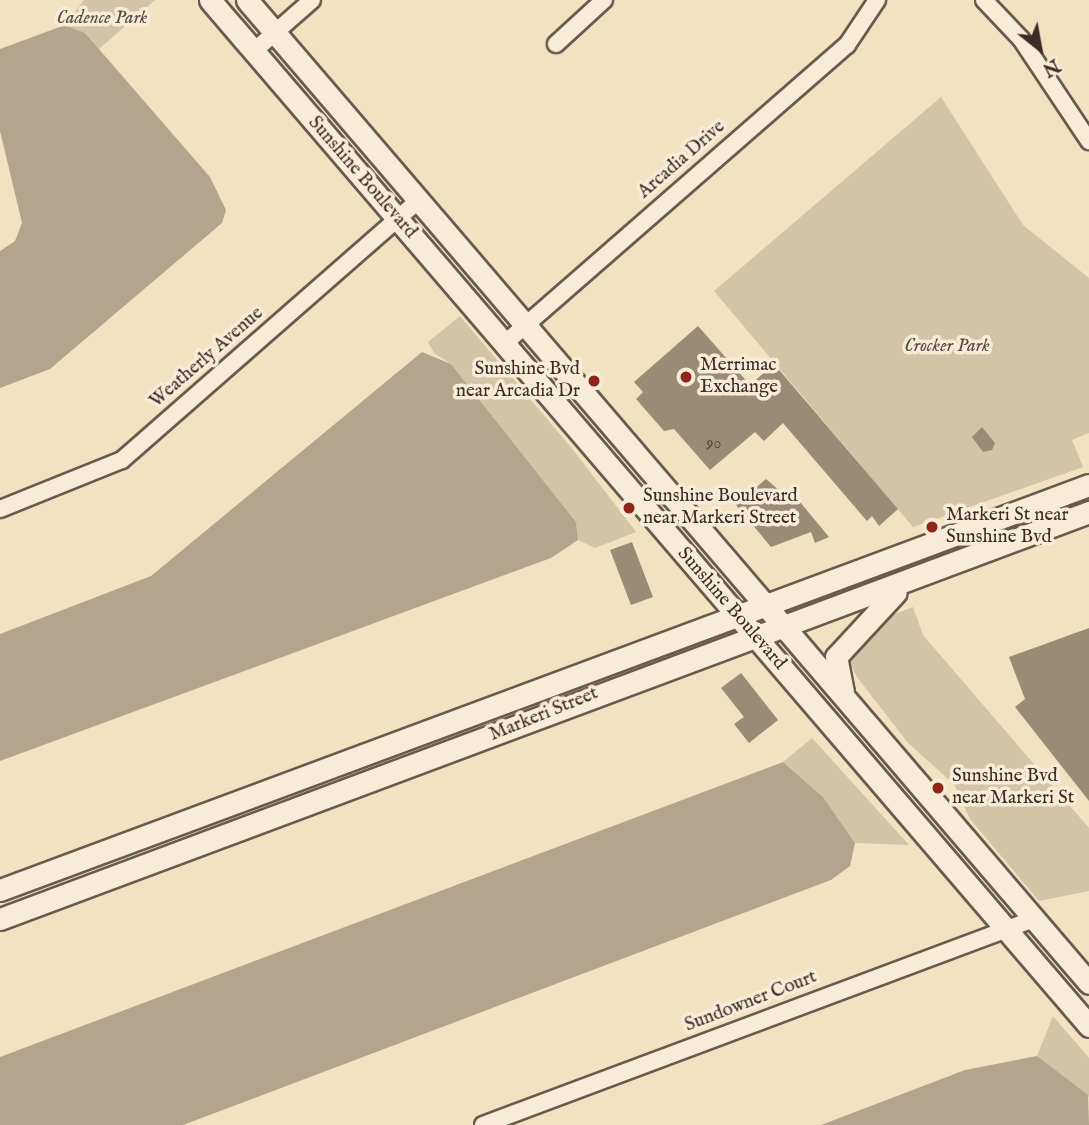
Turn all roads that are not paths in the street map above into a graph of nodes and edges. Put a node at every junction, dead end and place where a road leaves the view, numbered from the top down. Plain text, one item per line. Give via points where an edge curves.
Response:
1 (210, 0) edge
2 (247, 0) edge
3 (312, 0) edge
4 (604, 0) edge
5 (877, 0) edge
6 (984, 0) edge
7 (275, 33) junction
8 (555, 44) dead end
9 (254, 51) junction
10 (1089, 141) edge
11 (418, 200) junction
12 (399, 221) junction
13 (524, 324) junction
14 (504, 344) junction
15 (1089, 485) edge
16 (0, 509) edge
17 (1089, 512) edge
18 (911, 580) junction
19 (764, 606) junction
20 (737, 616) junction
21 (784, 628) junction
22 (756, 639) junction
23 (846, 699) junction
24 (365, 754) junction
25 (375, 780) junction
26 (0, 890) edge
27 (0, 919) edge
28 (1034, 919) junction
29 (1006, 928) junction
30 (1089, 983) edge
31 (1089, 1026) edge
32 (484, 1125) edge

1 - 9 main road, Sunshine Boulevard
2 - 7 main road, Sunshine Boulevard
3 - 7 street
4 - 8 street
5 - 13 street, Arcadia Drive via 847,45
6 - 10 street via 1021,38
7 - 9 street
7 - 11 main road, Sunshine Boulevard
9 - 12 main road, Sunshine Boulevard
11 - 12 street, Weatherly Avenue
11 - 13 main road, Sunshine Boulevard
12 - 14 main road, Sunshine Boulevard
12 - 16 street, Weatherly Avenue via 122,460
13 - 14 street, Arcadia Drive
13 - 19 main road, Sunshine Boulevard
14 - 20 main road, Sunshine Boulevard
15 - 19 main road, Markeri Street
17 - 18 main road, Markeri Street
18 - 21 main road, Markeri Street
18 - 23 main road via 868,616 836,657
19 - 20 main road, Markeri Street
19 - 21 main road, Sunshine Boulevard
20 - 22 main road, Sunshine Boulevard
20 - 24 main road, Markeri Street
21 - 22 main road, Markeri Street
21 - 23 main road, Sunshine Boulevard
22 - 25 main road, Markeri Street
22 - 29 main road, Sunshine Boulevard
23 - 28 main road, Sunshine Boulevard
24 - 25 main road
24 - 26 main road, Markeri Street
25 - 27 main road, Markeri Street
28 - 29 street, Sundowner Court
28 - 30 main road, Sunshine Boulevard
29 - 31 main road, Sunshine Boulevard
29 - 32 street, Sundowner Court

